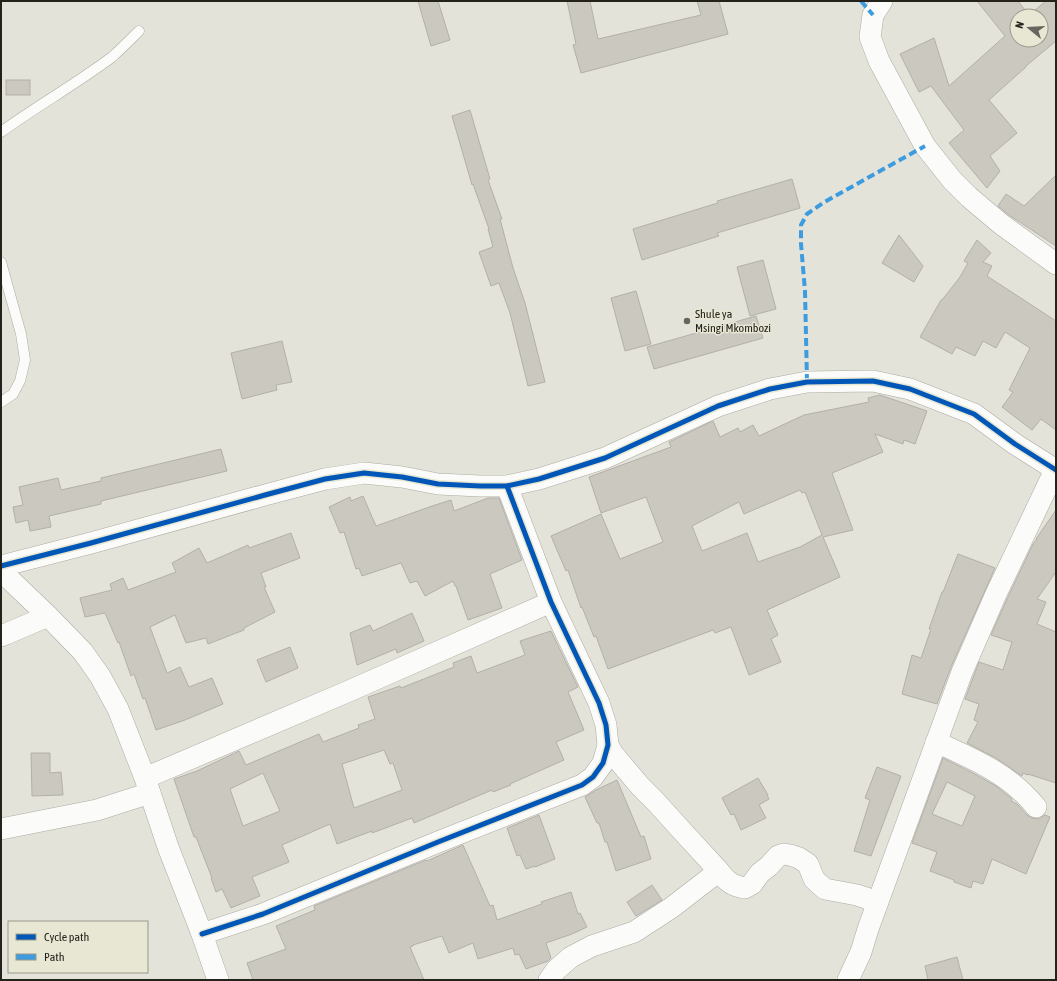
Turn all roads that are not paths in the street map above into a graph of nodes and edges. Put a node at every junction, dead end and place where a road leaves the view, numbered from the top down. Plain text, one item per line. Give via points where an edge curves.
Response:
1 (882, 1) edge
2 (139, 31) dead end
3 (1, 132) edge
4 (1, 262) edge
5 (1056, 264) edge
6 (1, 402) edge
7 (1055, 470) edge
8 (507, 486) junction
9 (1, 566) edge
10 (1, 571) edge
11 (551, 602) junction
12 (48, 616) junction
13 (1, 636) edge
14 (936, 742) junction
15 (608, 745) junction
16 (148, 785) junction
17 (1036, 807) dead end
18 (1, 829) edge
19 (718, 870) junction
20 (877, 904) junction
21 (202, 934) junction
22 (218, 980) edge
23 (549, 980) edge
24 (848, 980) edge

1 - 5 street via 873,15 870,37 879,61 925,146 969,197
2 - 3 lane via 113,56
4 - 6 lane via 21,334 25,360 20,381 13,394
7 - 8 street via 974,414 910,389 873,381 807,382 770,389 718,406 604,458 539,479
7 - 14 street via 996,594 962,672
8 - 9 street via 438,484 402,476 364,473 325,479
8 - 11 street
10 - 12 street
11 - 15 street via 599,703 606,725
11 - 16 street via 349,691
12 - 13 street
12 - 16 street via 83,652 100,676 118,709
14 - 17 street via 998,773 1019,788
14 - 20 street
15 - 19 street via 640,786
15 - 21 street via 603,763 593,777 582,785 263,914
16 - 18 street via 97,810
16 - 21 street via 168,847
19 - 20 street via 733,885 745,888 752,884 778,856 790,855 808,864 814,879 825,889 857,895
19 - 23 street via 671,908 634,932 592,946 571,957
20 - 24 street via 861,952
21 - 22 street

